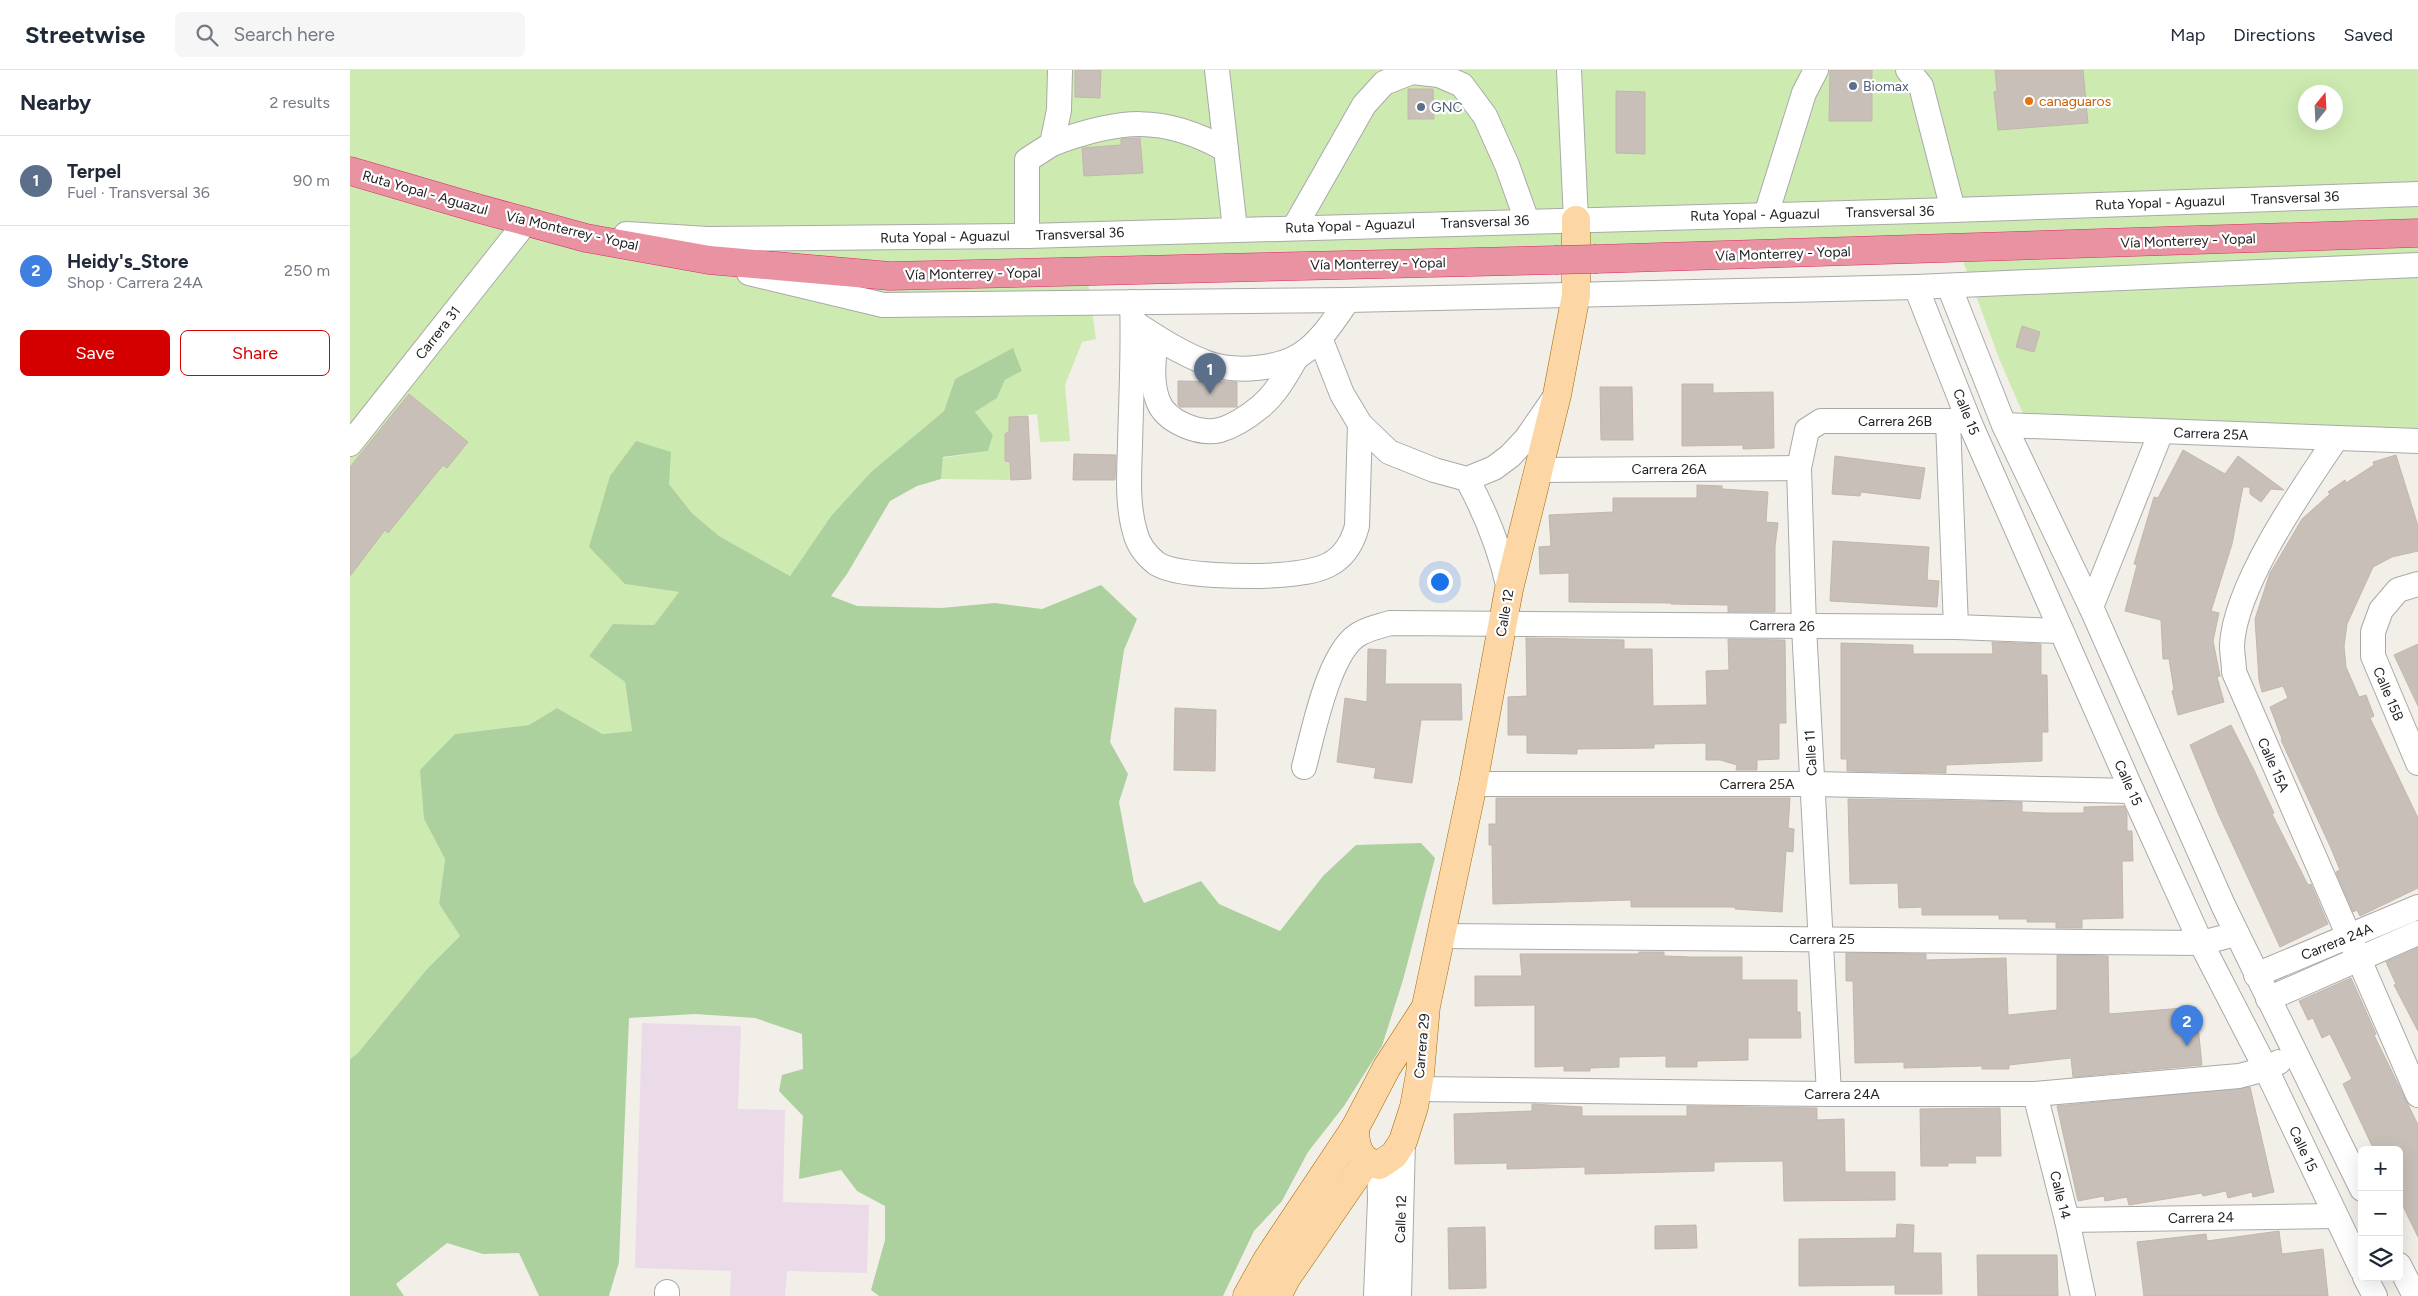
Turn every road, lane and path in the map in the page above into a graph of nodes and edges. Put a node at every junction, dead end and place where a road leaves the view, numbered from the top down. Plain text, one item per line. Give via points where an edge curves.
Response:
1 (1060, 70) edge
2 (1217, 70) edge
3 (1569, 70) edge
4 (1816, 70) edge
5 (1917, 75) edge
6 (1052, 144) junction
7 (1226, 150) junction
8 (350, 171) edge
9 (2418, 194) edge
10 (1952, 210) junction
11 (1766, 215) junction
12 (1576, 220) junction
13 (1527, 221) junction
14 (526, 222) junction
15 (1352, 226) junction
16 (1323, 227) joint
17 (1294, 228) junction
18 (552, 229) joint
19 (1235, 229) junction
20 (2418, 232) edge
21 (1027, 236) junction
22 (654, 243) junction
23 (2418, 265) edge
24 (1949, 286) junction
25 (1916, 288) junction
26 (1576, 294) junction
27 (1348, 300) junction
28 (1132, 312) junction
29 (1156, 337) junction
30 (1320, 338) junction
31 (1296, 358) junction
32 (1557, 395) junction
33 (1822, 421) joint
34 (1959, 421) junction
35 (1360, 424) junction
36 (2004, 425) junction
37 (2161, 432) junction
38 (2336, 439) junction
39 (2418, 441) edge
40 (350, 444) edge
41 (1799, 468) junction
42 (1539, 470) junction
43 (1468, 479) junction
44 (2418, 584) edge
45 (1509, 589) junction
46 (2091, 607) junction
47 (1504, 623) junction
48 (1804, 627) junction
49 (1956, 627) junction
50 (2060, 631) junction
51 (2114, 661) junction
52 (2078, 670) junction
53 (2418, 763) edge
54 (1304, 767) dead end
55 (1473, 784) junction
56 (1813, 784) junction
57 (2132, 790) junction
58 (2418, 908) edge
59 (2418, 933) edge
60 (2236, 934) junction
61 (1442, 936) junction
62 (2349, 938) junction
63 (1821, 939) junction
64 (2202, 943) junction
65 (2359, 960) junction
66 (2256, 975) junction
67 (2268, 999) junction
68 (1426, 1006) junction
69 (2296, 1054) junction
70 (2266, 1069) junction
71 (2415, 1082) edge
72 (1417, 1089) junction
73 (1829, 1094) junction
74 (2035, 1094) junction
75 (1355, 1128) junction
76 (1403, 1141) junction
77 (1373, 1163) junction
78 (2358, 1181) edge
79 (2335, 1216) junction
80 (2067, 1220) junction
81 (2358, 1262) edge
82 (2403, 1273) edge
83 (2367, 1281) edge
84 (1247, 1296) edge
85 (1277, 1296) edge
86 (1376, 1296) edge
87 (1399, 1296) edge
88 (2083, 1296) edge
89 (2374, 1296) edge
90 (2415, 1296) edge

1 - 6 street via 1059,110
2 - 7 street
3 - 12 street
4 - 11 street via 1804,94
5 - 10 street
6 - 7 street via 1085,132 1136,123 1169,126 1193,133
6 - 21 street via 1027,160
7 - 19 street
8 - 14 street, Ruta Yopal - Aguazul
9 - 10 street, Ruta Yopal - Aguazul
10 - 11 street, Ruta Yopal - Aguazul
11 - 12 street, Ruta Yopal - Aguazul
12 - 13 street, Transversal 36
12 - 15 street, Ruta Yopal - Aguazul
12 - 26 main road, Calle 12
13 - 15 street, Transversal 36
13 - 17 street via 1485,116 1462,85 1439,75 1412,72 1384,83 1364,105
14 - 18 street, Ruta Yopal - Aguazul
14 - 40 street, Carrera 31
15 - 16 street, Transversal 36
16 - 17 street, Ruta Yopal - Aguazul
17 - 19 street, Ruta Yopal - Aguazul
18 - 22 highway, Vía Monterrey - Yopal via 586,238
19 - 21 street, Ruta Yopal - Aguazul
20 - 22 highway, Vía Monterrey - Yopal, bridge via 1596,259 890,276 709,260
21 - 22 street, Ruta Yopal - Aguazul
22 - 28 street via 883,305
23 - 24 street
24 - 25 street
24 - 36 street
25 - 26 street
25 - 34 street, Calle 15
26 - 27 street
26 - 32 main road, Calle 12
27 - 28 street
27 - 30 street
28 - 29 street
28 - 35 street via 1129,487 1135,533 1144,553 1157,564 1179,571 1258,577 1313,572 1332,563 1353,540 1357,526
29 - 31 street via 1209,364 1245,369 1271,366
29 - 31 street via 1153,384 1158,404 1176,421 1196,429 1219,430 1260,407 1279,386
30 - 31 street
30 - 35 street via 1342,394
32 - 42 main road, Calle 12
32 - 43 street via 1510,456 1494,468
33 - 34 street, Carrera 26B
33 - 41 street, Calle 11 via 1808,430
34 - 49 street
34 - 50 street, Calle 15
35 - 43 street via 1389,452
36 - 37 street, Carrera 25A
36 - 46 street
37 - 38 street, Carrera 25A
37 - 46 street
38 - 39 street, Carrera 25A
38 - 62 street, Calle 15A via 2268,546 2238,615 2232,645 2234,672 2245,700
41 - 42 street, Carrera 26A
41 - 48 street, Calle 11
42 - 45 main road, Calle 12
43 - 45 street via 1496,538
44 - 53 street, Calle 15B via 2398,590 2381,610 2373,632 2373,656
45 - 47 main road, Calle 12
46 - 51 street
47 - 48 street, Carrera 26
47 - 54 street, Carrera 26 via 1390,623 1360,633 1342,650 1331,674
47 - 55 main road, Calle 12
48 - 49 street, Carrera 26
48 - 56 street, Calle 11
49 - 50 street, Carrera 26
50 - 52 street, Calle 15
51 - 52 street
51 - 60 street
52 - 57 street, Calle 15
55 - 56 street, Carrera 25A
55 - 61 main road, Calle 12
56 - 57 street, Carrera 25A
56 - 63 street, Calle 11
57 - 64 street, Calle 15
58 - 62 street, Carrera 24A
59 - 65 street, Carrera 24A
60 - 64 street, Carrera 25
60 - 66 street
61 - 63 street, Carrera 25
61 - 68 main road, Calle 12
62 - 65 street, Calle 15A
62 - 66 street, Carrera 24A
63 - 64 street, Carrera 25
63 - 73 street, Calle 11
64 - 70 street, Calle 15
65 - 67 street, Carrera 24A
65 - 71 street, Calle 15A
66 - 67 street
67 - 69 street
68 - 72 main road, Carrera 29
68 - 75 main road, Carrera 29 via 1387,1067
69 - 70 street, Carrera 24A
69 - 78 street
70 - 74 street, Carrera 24A via 2239,1076
70 - 79 street, Calle 15
72 - 73 street, Carrera 24A
72 - 76 main road, Carrera 29
73 - 74 street, Carrera 24A
74 - 80 street, Calle 14
75 - 77 main road via 1359,1153
75 - 84 main road, Carrera 29 via 1267,1260
76 - 77 main road, Carrera 29 via 1394,1155
76 - 87 street, Calle 12
77 - 85 main road, Carrera 29 via 1287,1277
77 - 86 street, Calle 12 via 1380,1199
79 - 80 street, Carrera 24
79 - 81 street, Calle 15
80 - 88 street, Calle 14
82 - 90 street
83 - 89 street

